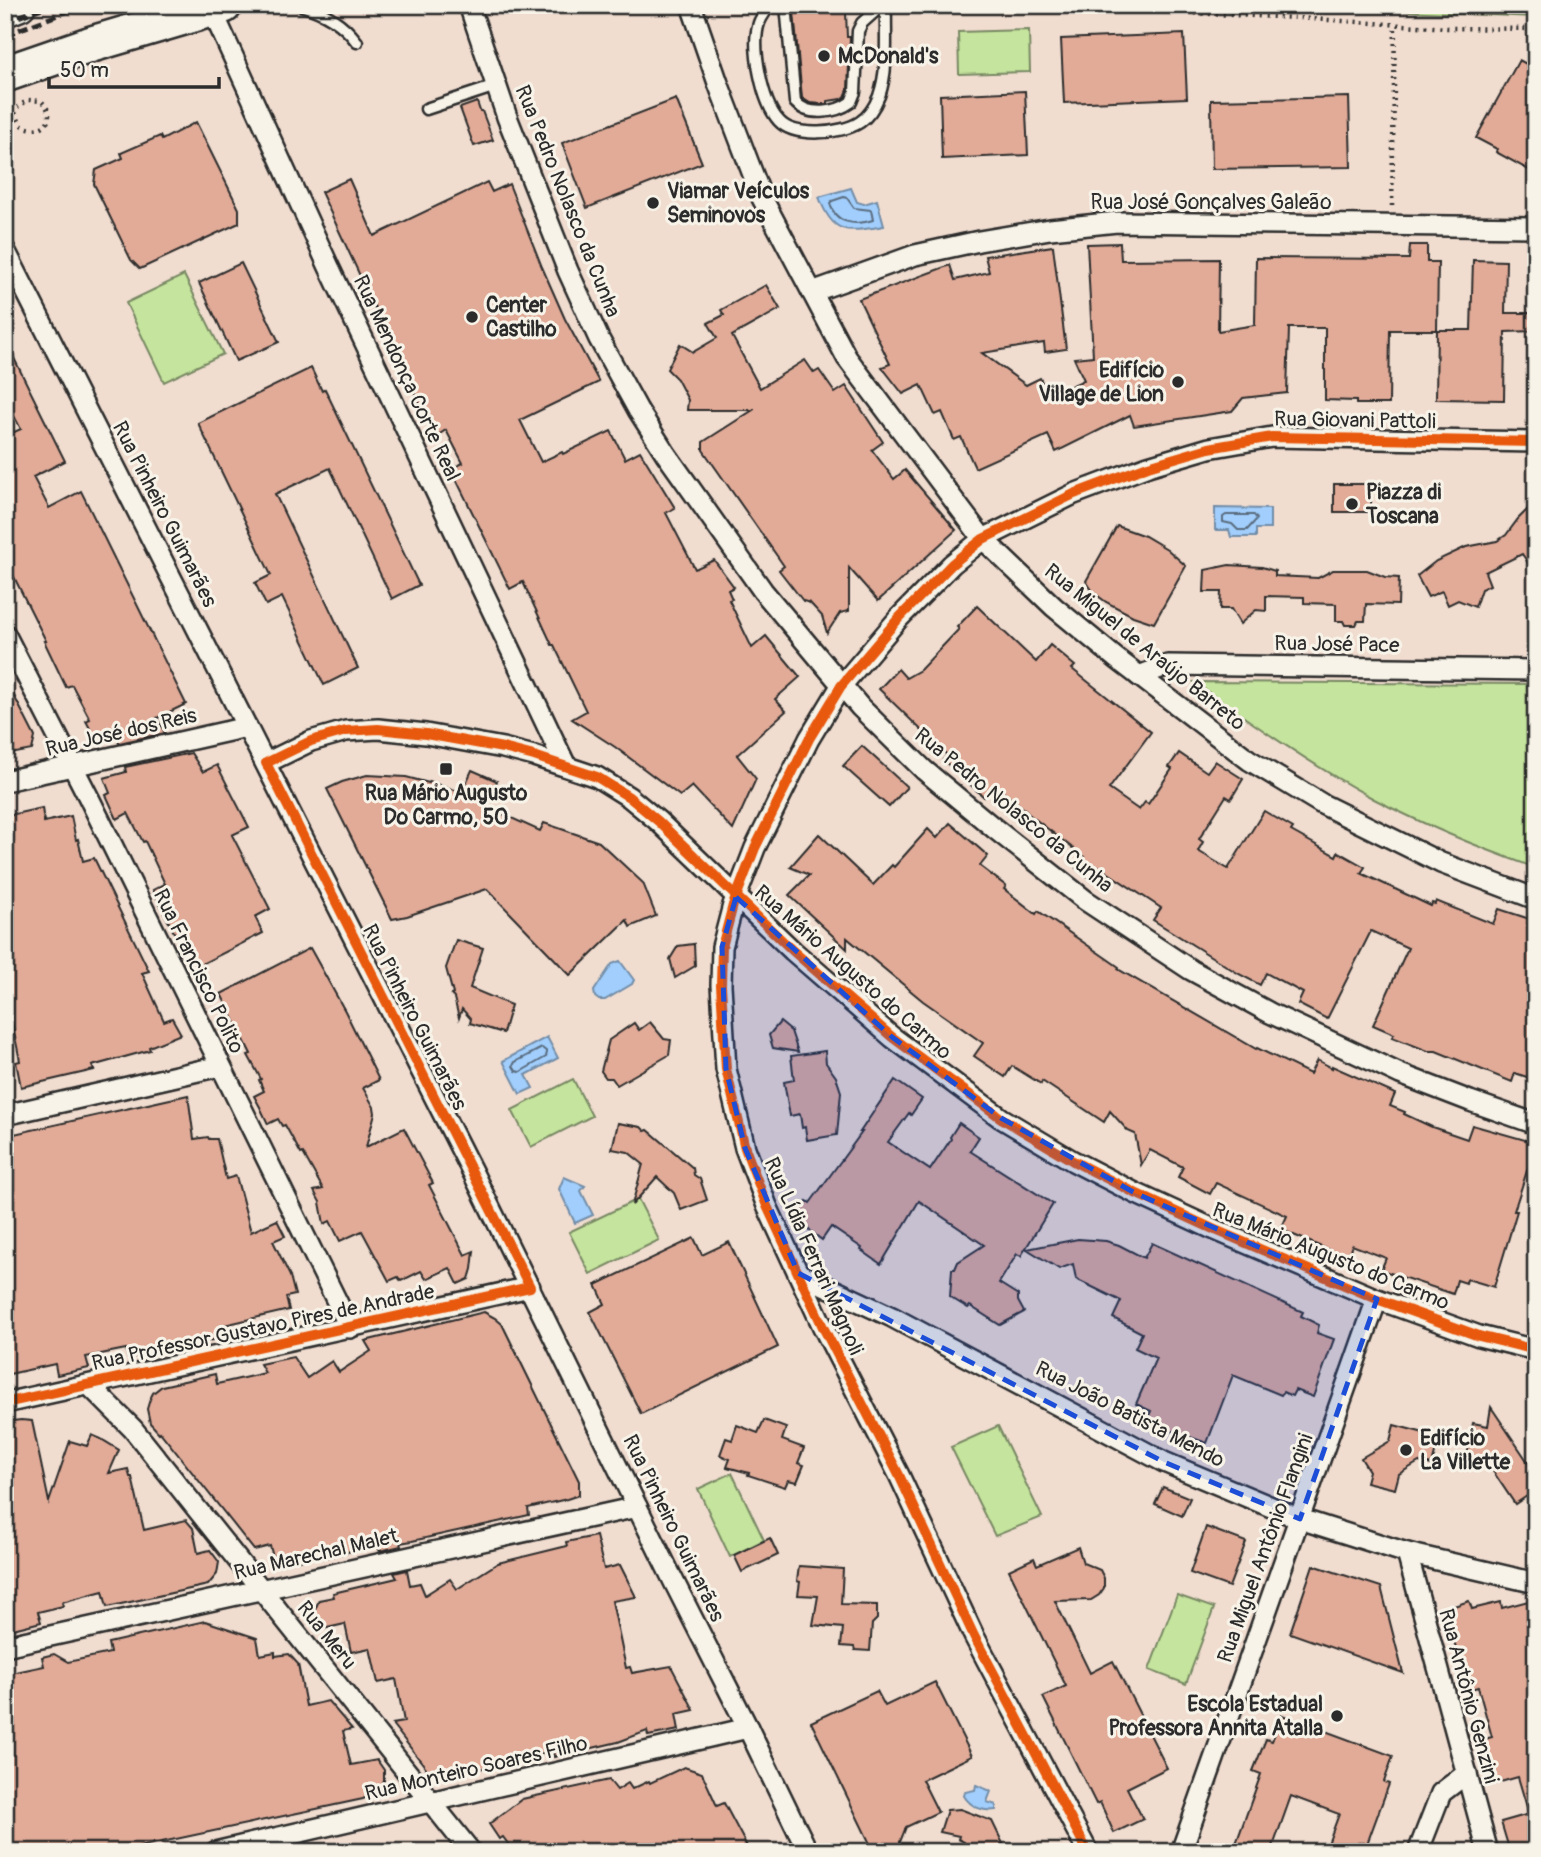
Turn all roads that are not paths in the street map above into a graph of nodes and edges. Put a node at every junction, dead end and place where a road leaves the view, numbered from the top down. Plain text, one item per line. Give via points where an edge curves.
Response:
1 (20, 5) edge
2 (300, 5) edge
3 (469, 5) edge
4 (691, 5) edge
5 (770, 5) edge
6 (786, 5) edge
7 (884, 5) edge
8 (218, 7) edge
9 (5, 11) edge
10 (357, 42) dead end
11 (5, 74) edge
12 (495, 81) junction
13 (426, 109) dead end
14 (1536, 227) edge
15 (5, 250) edge
16 (812, 292) junction
17 (1536, 442) edge
18 (983, 539) junction
19 (5, 634) edge
20 (1536, 670) edge
21 (1139, 676) junction
22 (841, 686) junction
23 (247, 727) junction
24 (266, 764) junction
25 (73, 766) junction
26 (566, 766) junction
27 (5, 781) edge
28 (736, 897) junction
29 (1536, 899) edge
30 (220, 1066) junction
31 (5, 1115) edge
32 (1536, 1124) edge
33 (798, 1273) junction
34 (530, 1287) junction
35 (1377, 1299) junction
36 (350, 1328) junction
37 (1536, 1349) edge
38 (89, 1385) junction
39 (5, 1403) edge
40 (637, 1507) junction
41 (1300, 1519) junction
42 (1408, 1553) junction
43 (1536, 1583) edge
44 (262, 1590) junction
45 (5, 1646) edge
46 (748, 1728) junction
47 (1466, 1773) junction
48 (431, 1801) junction
49 (215, 1852) edge
50 (471, 1852) edge
51 (808, 1852) edge
52 (1088, 1852) edge
53 (1181, 1852) edge
54 (1418, 1852) edge
55 (1488, 1852) edge

1 - 9 main road
2 - 10 lane via 323,13
3 - 12 street, Rua Pedro Nolasco da Cunha
4 - 16 street, Rua Miguel de Araújo Barreto via 762,198
5 - 7 lane via 758,23 761,79 778,121 802,132 843,129 872,110 884,73
6 - 7 lane via 796,102 816,111 839,109 851,102 858,31
8 - 11 highway
8 - 26 street, Rua Mendonça Corte Real via 329,267
12 - 13 lane
12 - 22 street, Rua Pedro Nolasco da Cunha via 568,271 638,411 763,591
14 - 16 street, Rua José Gonçalves Galeão via 1117,222 1050,229 915,255
15 - 23 street, Rua Pinheiro Guimarães
16 - 18 street, Rua Miguel de Araújo Barreto via 847,358
17 - 18 street, Rua Giovani Pattoli via 1259,439 1148,466 1074,494
18 - 21 street, Rua Miguel de Araújo Barreto via 1054,607
18 - 22 street, Rua Lídia Ferrari Magnoli via 899,618
19 - 25 street, Rua Francisco Polito
20 - 21 street, Rua José Pace via 1168,665
21 - 29 street, Rua Miguel de Araújo Barreto via 1249,760 1322,804 1441,863
22 - 28 street, Rua Lídia Ferrari Magnoli via 803,751
22 - 32 street, Rua Pedro Nolasco da Cunha via 924,770 994,828 1085,900 1191,970 1400,1074
23 - 24 street, Rua Pinheiro Guimarães
23 - 25 street, Rua José dos Reis
24 - 26 street, Rua Mário Augusto do Carmo via 311,741 346,730 378,729 503,748
24 - 34 street, Rua Pinheiro Guimarães
25 - 27 street, Rua José dos Reis
25 - 30 street, Rua Francisco Polito
26 - 28 street, Rua Mário Augusto do Carmo via 597,777 629,797
28 - 33 street, Rua Lídia Ferrari Magnoli via 722,947 726,1069 745,1148
28 - 35 street, Rua Mário Augusto do Carmo via 892,1037 1001,1118 1135,1193
30 - 31 street
30 - 36 street, Rua Francisco Polito
33 - 41 street, Rua João Batista Mendo via 892,1317 1164,1462
33 - 52 street, Rua Lídia Ferrari Magnoli via 974,1636
34 - 36 street, Rua Professor Gustavo Pires de Andrade
34 - 40 street, Rua Pinheiro Guimarães
35 - 37 street, Rua Mário Augusto do Carmo via 1479,1336
35 - 41 street, Rua Miguel Antônio Flangini
36 - 38 street, Rua Professor Gustavo Pires de Andrade
38 - 39 street, Rua Professor Gustavo Pires de Andrade
38 - 44 street, Rua Meru via 133,1429
40 - 44 street, Rua Marechal Malet
40 - 46 street, Rua Pinheiro Guimarães
41 - 42 street, Rua João Batista Mendo
41 - 53 street, Rua Miguel Antônio Flangini
42 - 43 street, Rua João Batista Mendo
42 - 47 street, Rua Antônio Genzini
44 - 45 street, Rua Marechal Malet
44 - 48 street, Rua Meru
46 - 48 street, Rua Monteiro Soares Filho
46 - 51 street, Rua Pinheiro Guimarães
47 - 54 street via 1441,1793
47 - 55 street, Rua Antônio Genzini
48 - 49 street, Rua Monteiro Soares Filho
48 - 50 street, Rua Meru

